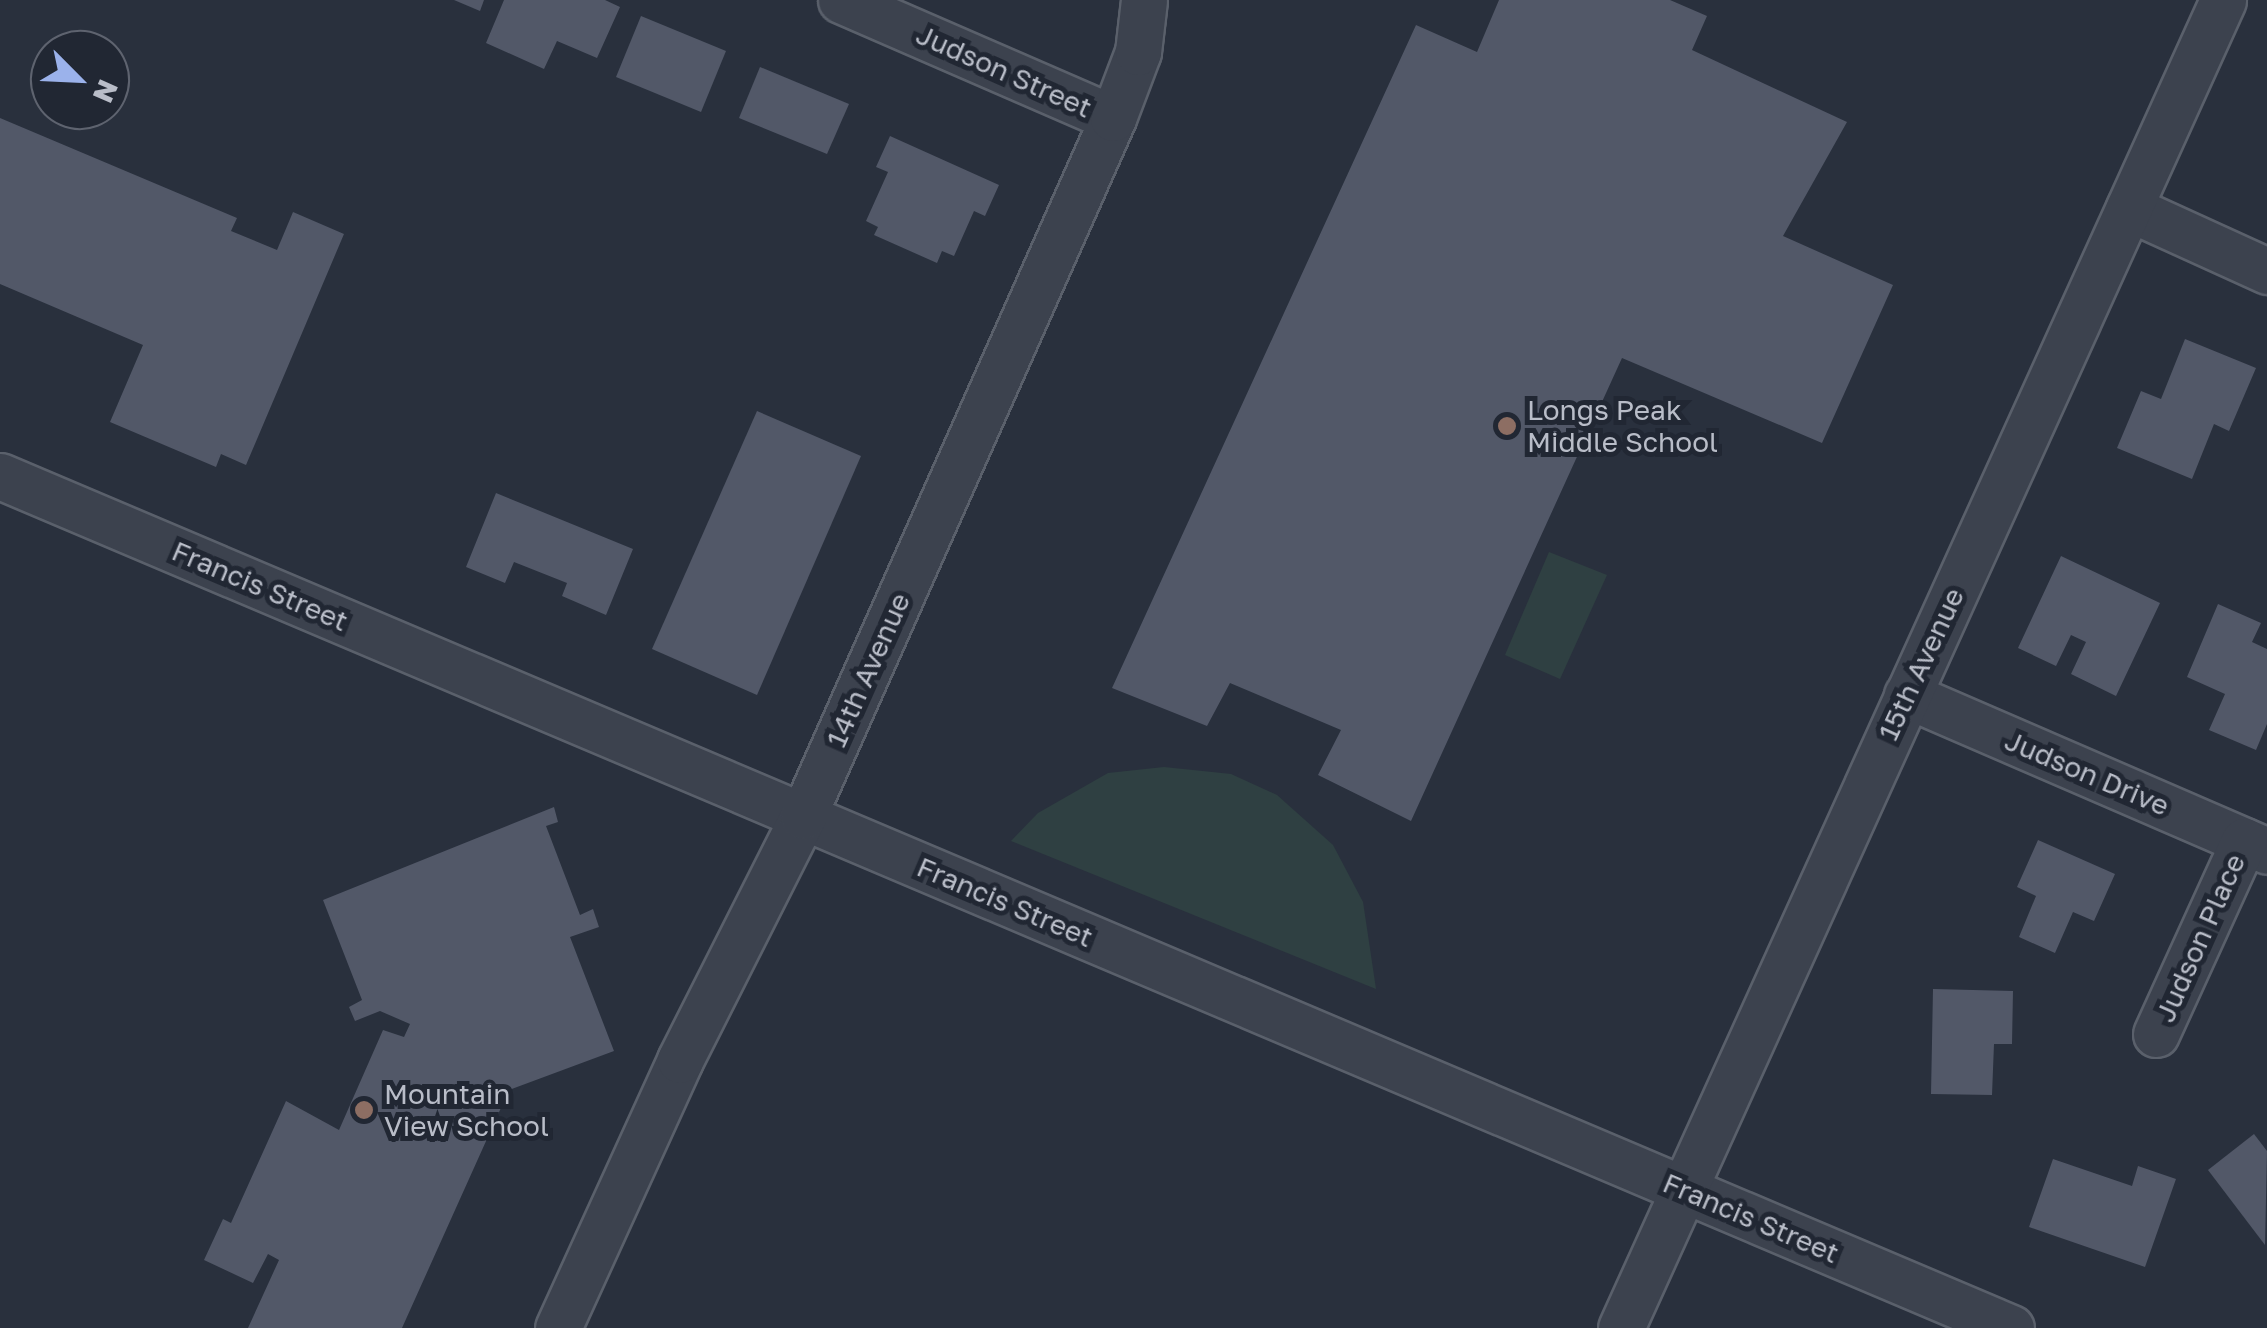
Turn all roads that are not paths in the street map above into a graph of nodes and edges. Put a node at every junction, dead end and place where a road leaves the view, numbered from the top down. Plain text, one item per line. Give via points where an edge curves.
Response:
1 (841, 0) edge
2 (1144, 0) edge
3 (2223, 0) edge
4 (1113, 118) junction
5 (2130, 208) junction
6 (2267, 271) edge
7 (0, 476) edge
8 (1907, 695) junction
9 (803, 816) junction
10 (2256, 846) edge
11 (2156, 1034) dead end
12 (1684, 1189) junction
13 (558, 1328) edge
14 (1621, 1328) edge
15 (2011, 1328) edge

1 - 4 street, Judson Street
2 - 4 street, 14th Avenue via 1138,52
3 - 5 street, 15th Avenue
4 - 9 street, 14th Avenue
5 - 6 street
5 - 8 street, 15th Avenue
7 - 9 street, Francis Street
8 - 10 street, Judson Drive
8 - 12 street, 15th Avenue
9 - 12 street, Francis Street
9 - 13 street, 14th Avenue via 680,1060
10 - 11 street, Judson Place
12 - 14 street, 15th Avenue
12 - 15 street, Francis Street

